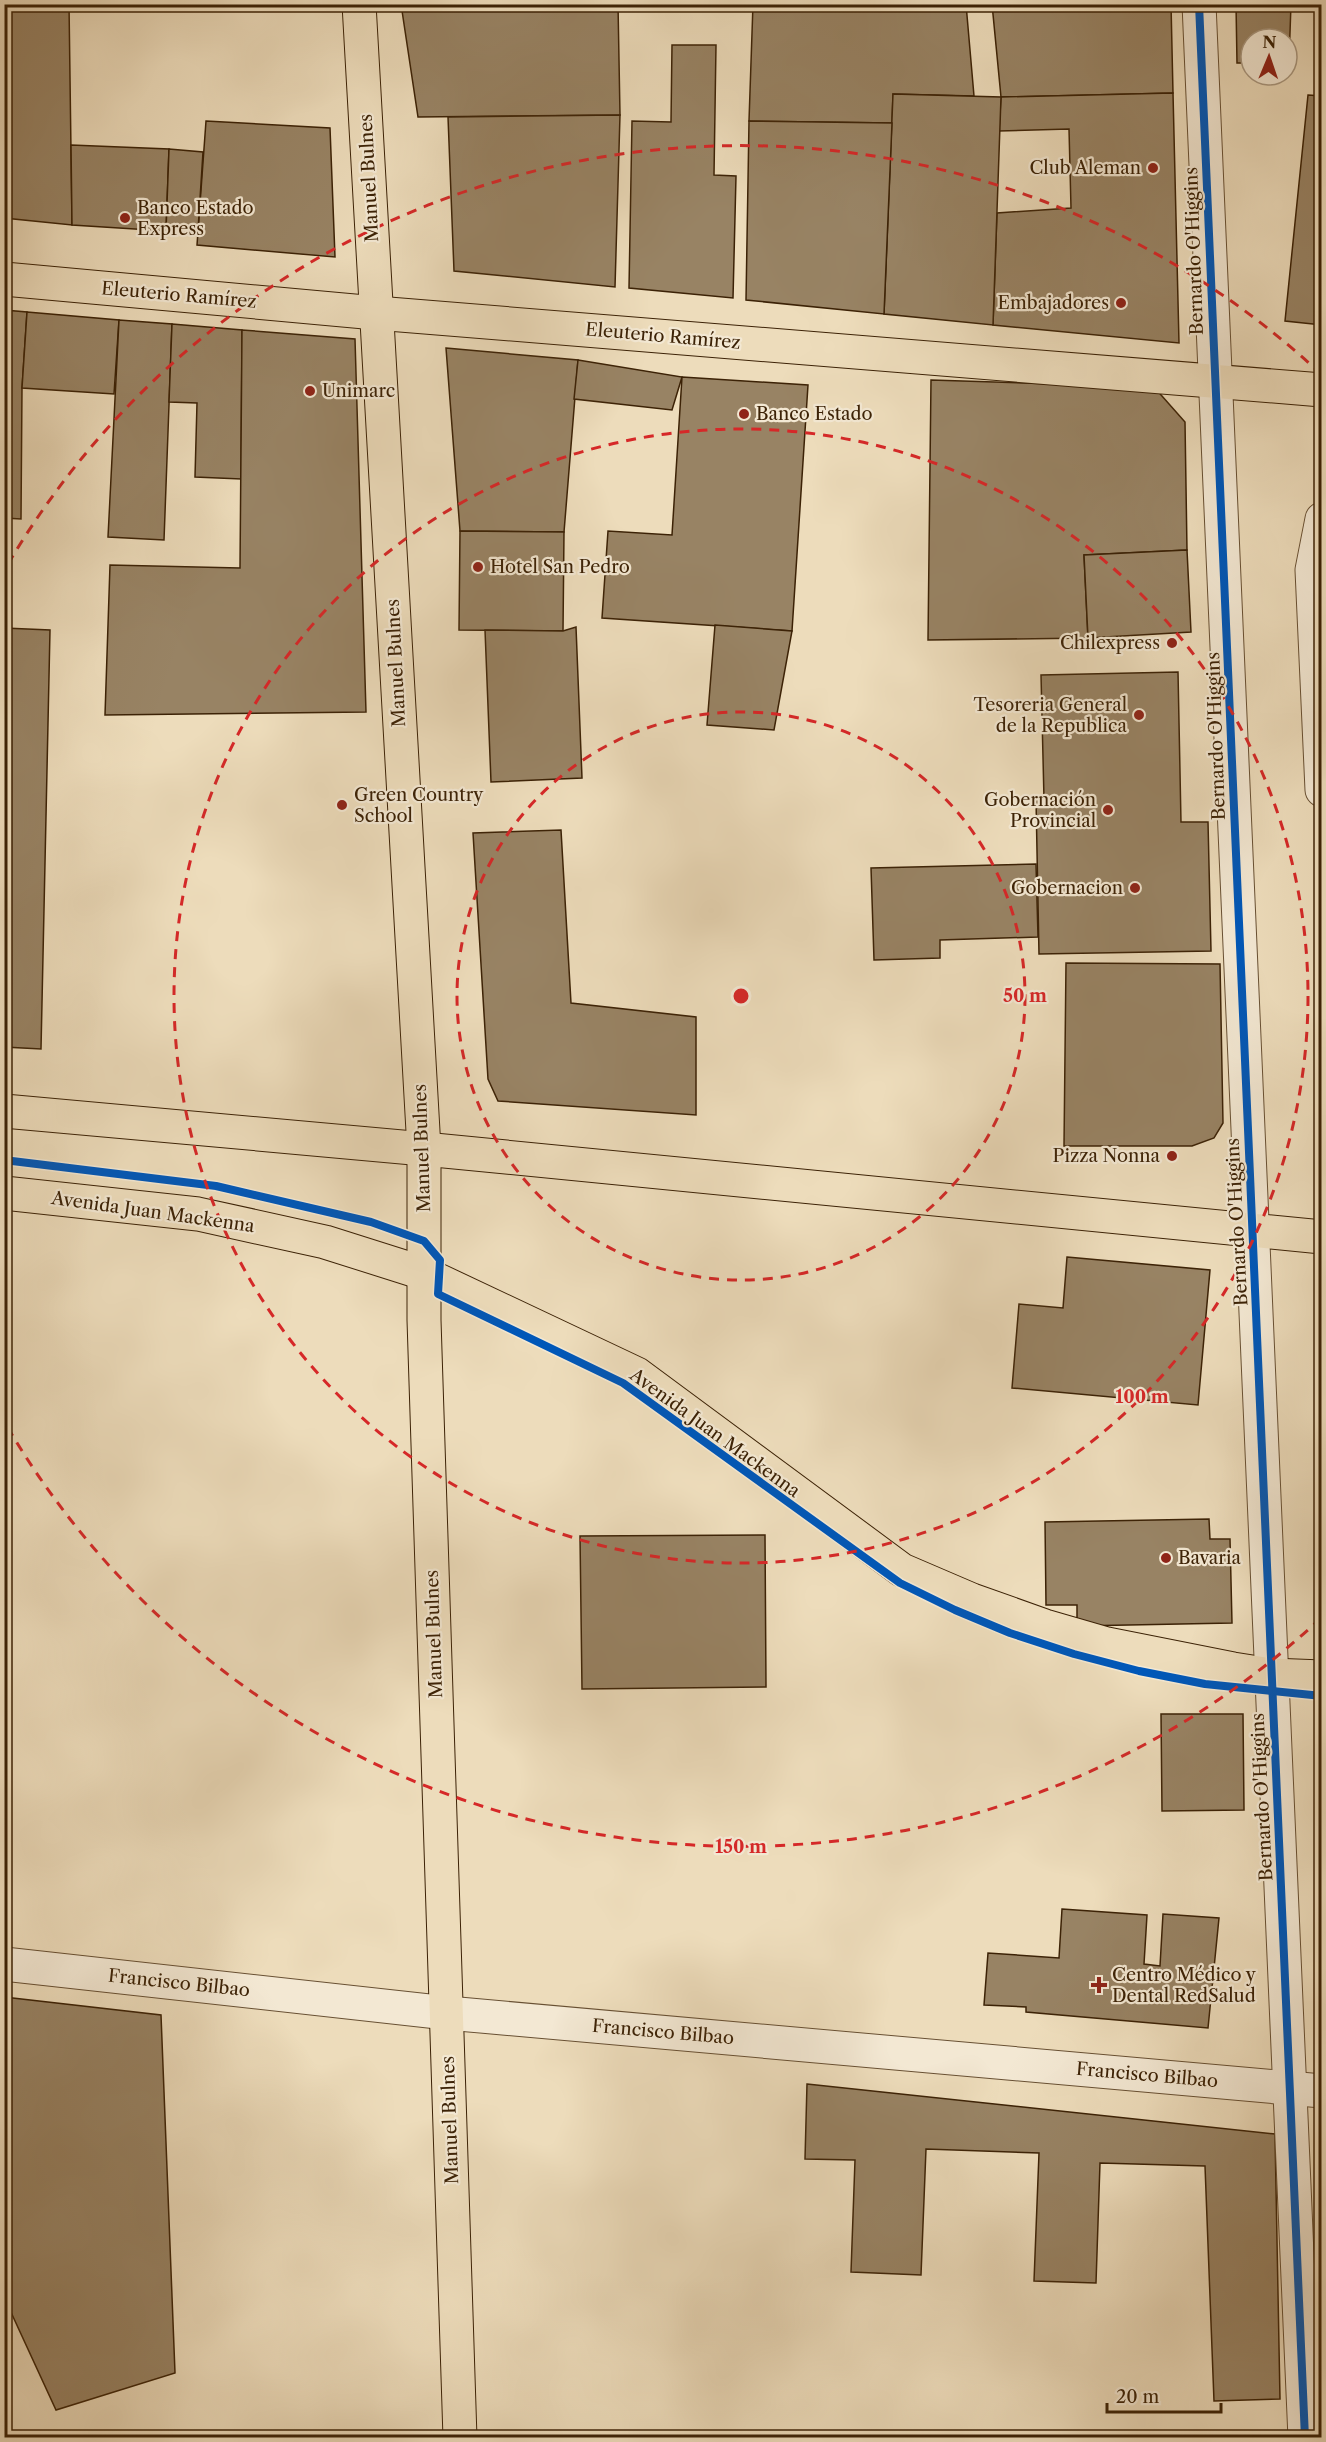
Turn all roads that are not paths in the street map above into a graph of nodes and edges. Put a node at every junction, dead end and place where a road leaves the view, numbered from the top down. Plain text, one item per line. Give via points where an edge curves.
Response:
1 (359, 4) edge
2 (1199, 4) edge
3 (4, 279) edge
4 (376, 313) junction
5 (1215, 381) junction
6 (1322, 390) edge
7 (1322, 519) edge
8 (1322, 790) edge
9 (4, 1111) edge
10 (424, 1149) junction
11 (4, 1193) edge
12 (1252, 1231) junction
13 (1322, 1237) edge
14 (423, 1273) junction
15 (1271, 1674) junction
16 (1322, 1677) edge
17 (4, 1964) edge
18 (447, 2013) junction
19 (1290, 2088) junction
20 (1322, 2091) edge
21 (460, 2438) edge
22 (1305, 2438) edge

1 - 4 main road, Manuel Bulnes
2 - 5 street, Bernardo O'Higgins
3 - 4 main road, Eleuterio Ramírez
4 - 5 main road, Eleuterio Ramírez
4 - 10 main road, Manuel Bulnes
5 - 6 main road, Eleuterio Ramírez
5 - 12 street, Bernardo O'Higgins
7 - 8 street via 1312,570
9 - 10 main road
10 - 12 main road
10 - 14 main road, Manuel Bulnes
11 - 14 main road, Avenida Juan Mackenna via 209,1216 326,1242
12 - 13 main road
12 - 15 street, Bernardo O'Higgins
14 - 15 main road, Avenida Juan Mackenna via 638,1374 902,1570 1045,1626 1170,1658
14 - 18 main road, Manuel Bulnes
15 - 16 main road, Avenida Juan Mackenna
15 - 19 street, Bernardo O'Higgins
17 - 18 street, Francisco Bilbao
18 - 19 street, Francisco Bilbao
18 - 21 main road, Manuel Bulnes
19 - 20 street, Francisco Bilbao
19 - 22 street, Bernardo O'Higgins

